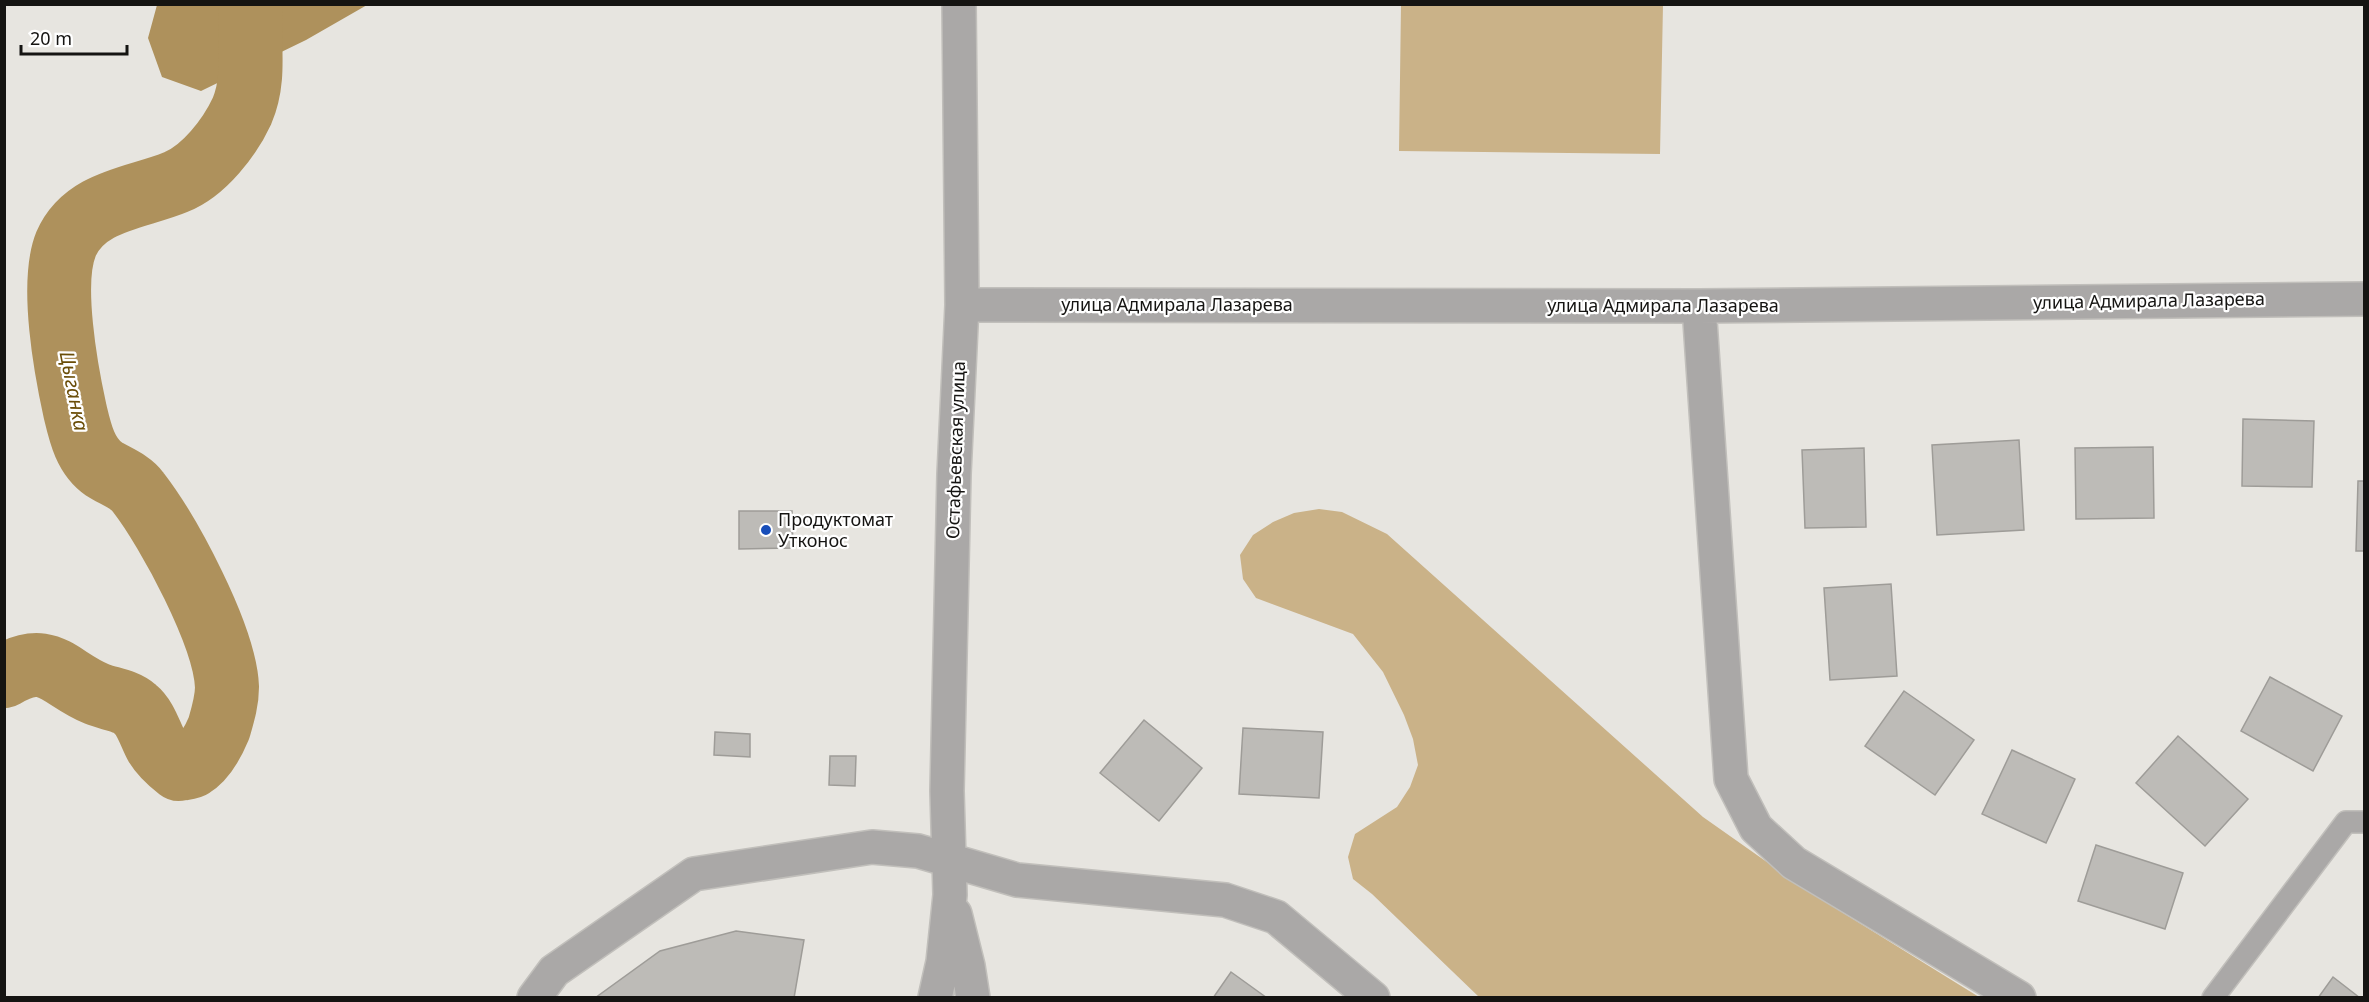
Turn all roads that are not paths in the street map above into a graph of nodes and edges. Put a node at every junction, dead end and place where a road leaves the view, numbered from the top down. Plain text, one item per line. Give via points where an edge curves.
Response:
1 (959, 4) edge
2 (2364, 299) edge
3 (962, 305) junction
4 (1699, 306) junction
5 (2364, 822) edge
6 (948, 859) junction
7 (950, 895) junction
8 (534, 998) edge
9 (935, 998) edge
10 (973, 998) edge
11 (1373, 998) edge
12 (2019, 998) edge
13 (2213, 998) edge

1 - 3 street, Остафьевская улица
2 - 4 street, улица Адмирала Лазарева
3 - 4 street, улица Адмирала Лазарева
3 - 6 street, Остафьевская улица via 952,556
4 - 12 street via 1731,779 1756,828 1794,863
5 - 13 lane via 2346,822
6 - 7 street, Остафьевская улица
6 - 8 street via 918,851 872,847 694,874 554,971
6 - 11 street via 1017,880 1225,900 1266,913 1276,917
7 - 9 street, Остафьевская улица
7 - 10 street, Остафьевская улица

